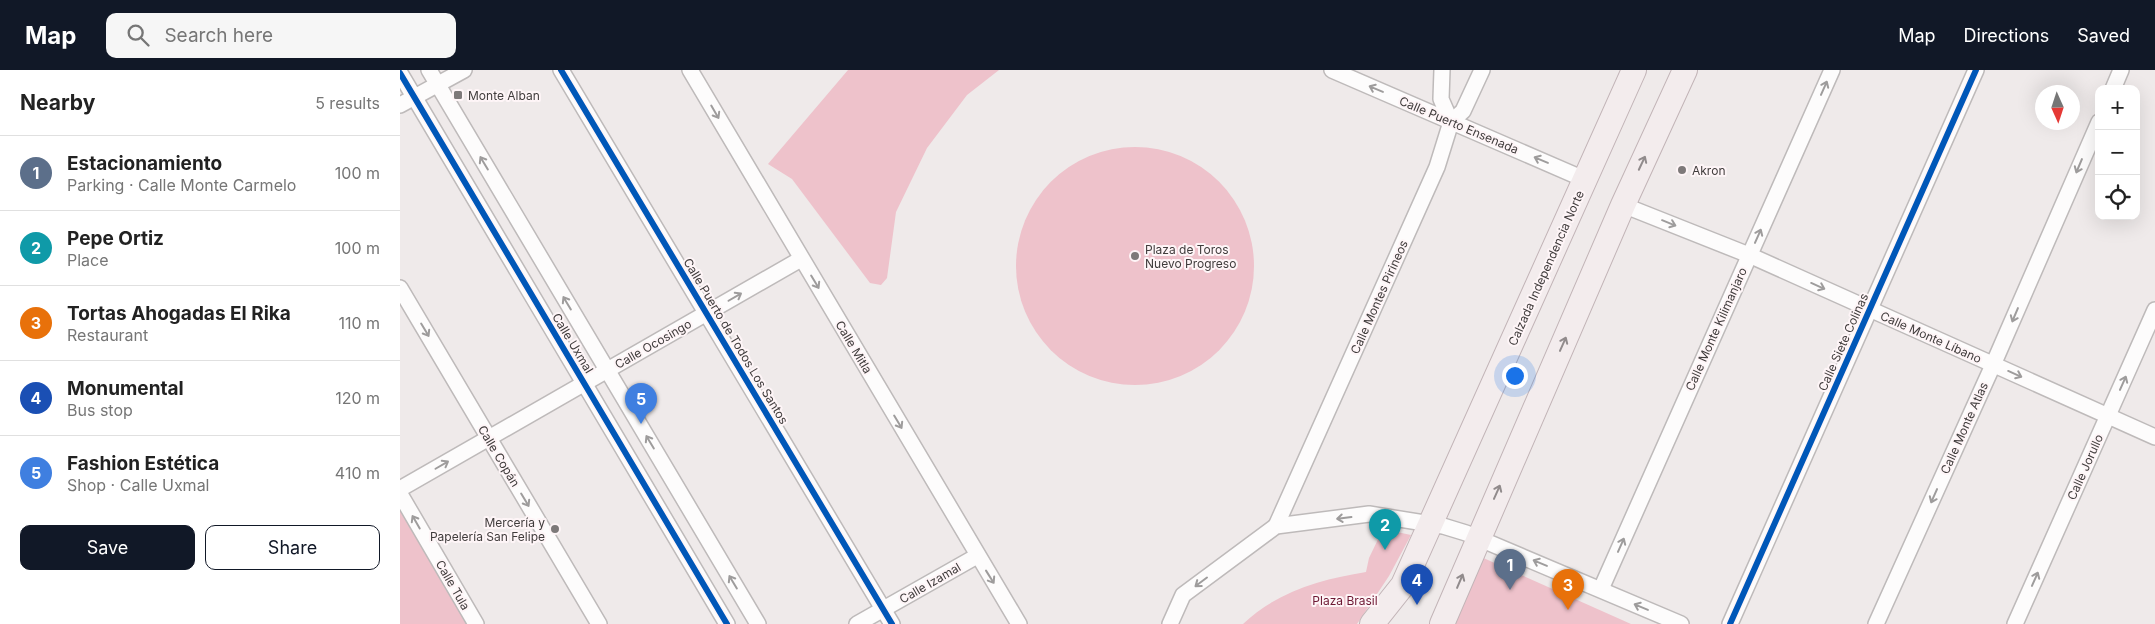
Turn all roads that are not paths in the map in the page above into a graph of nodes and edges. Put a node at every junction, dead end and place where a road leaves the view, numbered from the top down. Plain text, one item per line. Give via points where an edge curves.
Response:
1 (429, 70) edge
2 (464, 70) edge
3 (561, 70) edge
4 (690, 70) edge
5 (1332, 70) edge
6 (1442, 70) edge
7 (1482, 70) edge
8 (1634, 70) edge
9 (1684, 70) edge
10 (1832, 70) edge
11 (1976, 70) edge
12 (2121, 70) edge
13 (400, 73) edge
14 (438, 84) junction
15 (2115, 85) edge
16 (414, 97) junction
17 (400, 105) edge
18 (1451, 122) junction
19 (2096, 130) edge
20 (1586, 180) junction
21 (1624, 205) junction
22 (1749, 255) junction
23 (801, 259) junction
24 (400, 288) edge
25 (1870, 309) junction
26 (2155, 310) edge
27 (707, 313) junction
28 (1993, 365) junction
29 (608, 370) junction
30 (584, 384) junction
31 (2108, 416) junction
32 (2155, 437) edge
33 (489, 438) junction
34 (400, 489) edge
35 (400, 494) edge
36 (1430, 525) junction
37 (1276, 526) junction
38 (1478, 537) junction
39 (977, 556) junction
40 (1601, 589) junction
41 (883, 609) junction
42 (476, 624) edge
43 (599, 624) edge
44 (727, 624) edge
45 (758, 624) edge
46 (857, 624) edge
47 (892, 624) edge
48 (1019, 624) edge
49 (1170, 624) edge
50 (1372, 624) edge
51 (1442, 624) edge
52 (1681, 624) edge
53 (1730, 624) edge
54 (1876, 624) edge
55 (2015, 624) edge

1 - 14 street, Calle Uxmal
2 - 14 street
3 - 27 street, Calle Puerto de Todos Los Santos
4 -> 23 street, Calle Mitla
18 -> 5 street, Calle Puerto Ensenada
6 - 18 street via 1441,99
7 - 18 street, Calle Montes Pirineos via 1463,111
8 - 20 main road, Calzada Independencia Norte
21 -> 9 main road
22 -> 10 street, Calle Monte Kilimanjaro
11 - 25 street, Calle Siete Colinas
12 - 15 street
13 - 16 street, Calle Uxmal
14 - 16 street
29 -> 14 street, Calle Uxmal
16 - 17 street
16 - 30 street, Calle Uxmal
20 -> 18 street, Calle Puerto Ensenada
18 - 37 street, Calle Montes Pirineos via 1437,167
19 -> 28 street, Calle Monte Atlas
20 - 36 main road, Calzada Independencia Norte
21 -> 22 street, Calle Monte Líbano
38 -> 21 main road
22 -> 25 street, Calle Monte Líbano
40 -> 22 street, Calle Monte Kilimanjaro
27 -> 23 street, Calle Ocosingo
23 -> 39 street, Calle Mitla
24 -> 33 street, Calle Copán
25 - 28 street, Calle Monte Líbano
25 - 53 street, Calle Siete Colinas
31 -> 26 street, Calle Jorullo
27 - 29 street, Calle Ocosingo
27 - 41 street, Calle Puerto de Todos Los Santos
28 -> 31 street, Calle Monte Líbano
28 -> 54 street, Calle Monte Atlas
29 - 30 street, Calle Ocosingo
45 -> 29 street, Calle Uxmal
30 - 33 street, Calle Ocosingo
30 - 44 street, Calle Uxmal
31 - 32 street, Calle Monte Líbano
55 -> 31 street, Calle Jorullo
34 -> 33 street, Calle Ocosingo
33 -> 43 street, Calle Copán
42 -> 35 street, Calle Tula
36 -> 37 street via 1369,514
36 - 38 street
36 - 50 main road, Calzada Independencia Norte via 1402,585
37 -> 49 street via 1183,595
40 -> 38 street
51 -> 38 main road
39 - 41 street, Calle Izamal
39 -> 48 street, Calle Mitla
52 -> 40 street
41 - 46 street, Calle Izamal
41 - 47 street, Calle Puerto de Todos Los Santos

